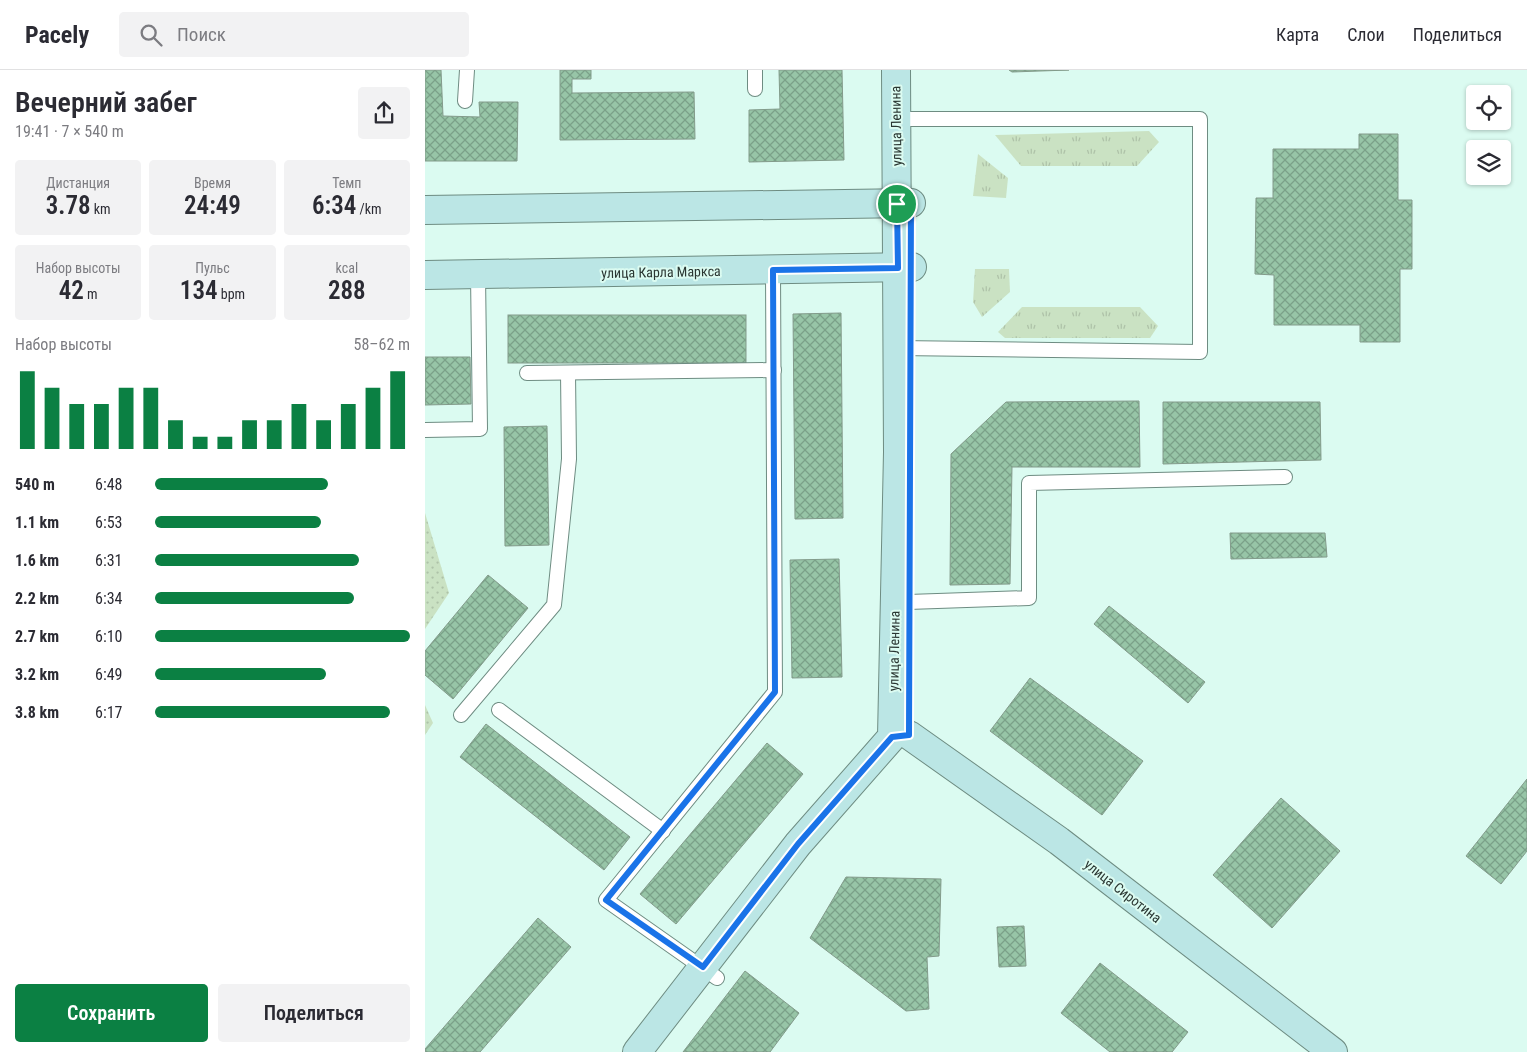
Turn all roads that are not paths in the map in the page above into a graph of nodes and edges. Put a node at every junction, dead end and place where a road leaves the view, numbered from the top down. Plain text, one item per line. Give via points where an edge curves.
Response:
1 (467, 70) edge
2 (755, 70) edge
3 (896, 70) edge
4 (911, 70) edge
5 (755, 89) dead end
6 (465, 101) dead end
7 (904, 120) junction
8 (904, 204) junction
9 (425, 210) edge
10 (905, 268) junction
11 (773, 270) junction
12 (425, 275) edge
13 (478, 275) junction
14 (915, 348) junction
15 (774, 370) junction
16 (527, 373) dead end
17 (568, 373) junction
18 (425, 430) edge
19 (1285, 476) dead end
20 (908, 602) junction
21 (499, 710) dead end
22 (461, 715) dead end
23 (900, 736) junction
24 (663, 831) junction
25 (710, 973) junction
26 (637, 1052) edge
27 (1333, 1052) edge

1 - 6 lane
2 - 5 lane
3 - 7 main road, улица Ленина
4 - 7 main road
7 - 8 main road, улица Ленина
7 - 14 lane via 1200,119 1200,352
8 - 9 main road
8 - 10 main road, улица Ленина
10 - 11 main road, улица Карла Маркса
10 - 14 main road, улица Ленина
11 - 13 main road, улица Карла Маркса
11 - 15 lane
12 - 13 main road, улица Карла Маркса
13 - 18 lane via 480,429
14 - 20 main road
14 - 23 main road, улица Ленина via 898,452
15 - 17 lane
15 - 24 lane via 775,692
16 - 17 lane
17 - 22 lane via 569,459 554,605
19 - 20 lane via 1029,484 1029,598
20 - 23 main road
21 - 24 lane
23 - 25 main road via 798,844
23 - 27 main road, улица Сиротина via 1059,841
24 - 25 lane via 606,900
25 - 26 main road

